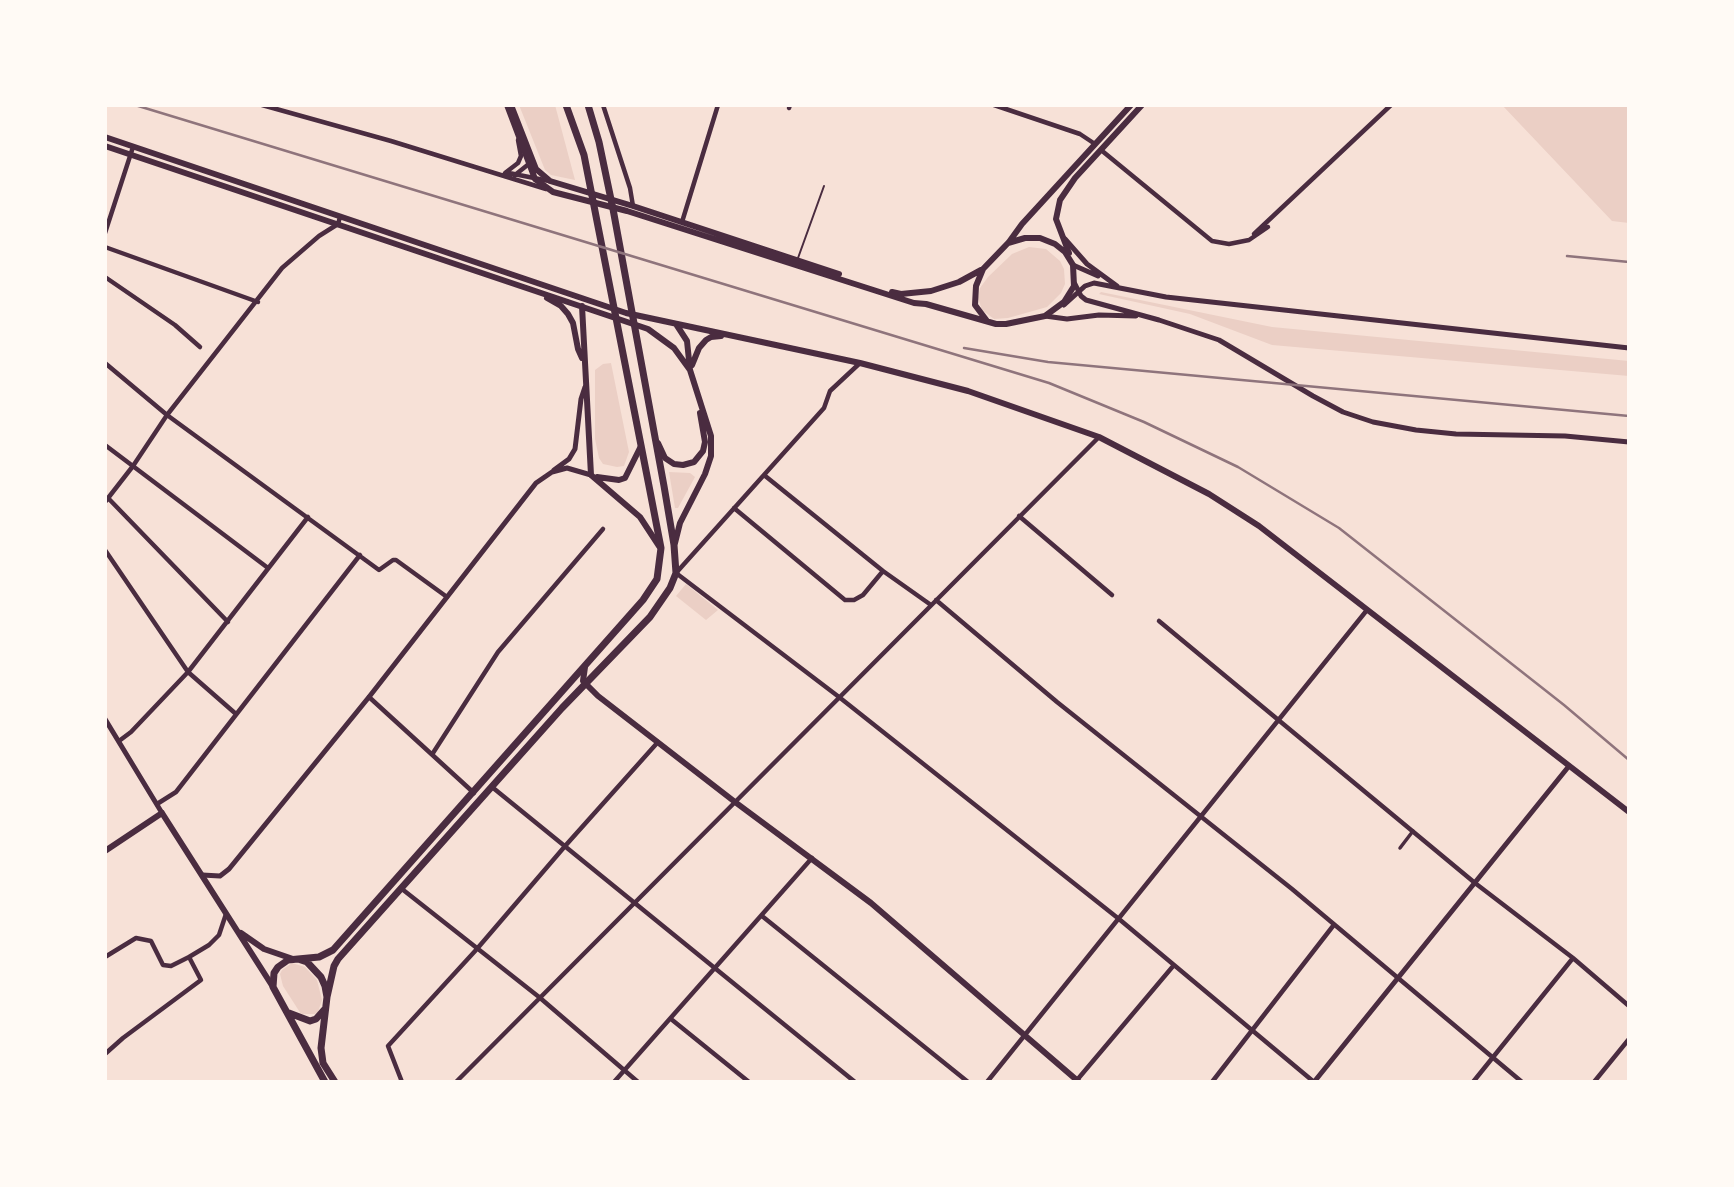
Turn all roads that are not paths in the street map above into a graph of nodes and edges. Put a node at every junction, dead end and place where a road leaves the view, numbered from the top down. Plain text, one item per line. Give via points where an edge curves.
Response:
1 (262, 105) edge
2 (509, 105) edge
3 (566, 105) edge
4 (588, 105) edge
5 (603, 105) edge
6 (718, 105) edge
7 (994, 105) edge
8 (1131, 105) edge
9 (1142, 105) edge
10 (1391, 105) edge
11 (105, 137) edge
12 (518, 139) junction
13 (1095, 144) junction
14 (105, 145) edge
15 (1101, 150) junction
16 (132, 151) junction
17 (530, 163) junction
18 (510, 175) junction
19 (535, 179) junction
20 (550, 181) junction
21 (824, 186) dead end
22 (554, 192) junction
23 (633, 206) junction
24 (339, 220) junction
25 (682, 222) junction
26 (1268, 227) dead end
27 (1060, 232) junction
28 (105, 233) edge
29 (1249, 240) junction
30 (1008, 243) junction
31 (105, 247) edge
32 (798, 259) junction
33 (1073, 265) junction
34 (983, 269) junction
35 (105, 277) edge
36 (1074, 281) junction
37 (1113, 284) junction
38 (1123, 289) junction
39 (538, 292) junction
40 (1078, 292) junction
41 (582, 299) junction
42 (258, 302) junction
43 (582, 307) junction
44 (1055, 311) junction
45 (1045, 316) junction
46 (1146, 316) junction
47 (986, 321) junction
48 (675, 323) junction
49 (730, 336) junction
50 (200, 348) dead end
51 (1629, 348) edge
52 (105, 363) edge
53 (584, 363) junction
54 (860, 363) junction
55 (690, 370) junction
56 (585, 387) junction
57 (696, 394) junction
58 (167, 415) junction
59 (1099, 436) junction
60 (655, 438) junction
61 (1629, 442) edge
62 (105, 445) edge
63 (641, 446) junction
64 (133, 466) junction
65 (552, 472) junction
66 (591, 475) junction
67 (764, 475) junction
68 (107, 500) edge
69 (734, 508) junction
70 (1019, 516) junction
71 (308, 517) junction
72 (603, 529) dead end
73 (674, 545) junction
74 (661, 548) junction
75 (105, 550) edge
76 (360, 555) junction
77 (268, 568) junction
78 (883, 571) junction
79 (676, 573) junction
80 (1112, 596) dead end
81 (447, 597) junction
82 (936, 600) junction
83 (931, 605) junction
84 (1367, 609) junction
85 (1159, 621) dead end
86 (228, 622) junction
87 (586, 662) junction
88 (188, 673) junction
89 (586, 685) junction
90 (369, 697) junction
91 (839, 698) junction
92 (236, 714) junction
93 (105, 719) edge
94 (1278, 721) junction
95 (119, 741) junction
96 (658, 743) junction
97 (433, 753) junction
98 (1569, 766) junction
99 (492, 786) junction
100 (474, 793) junction
101 (735, 802) junction
102 (157, 804) junction
103 (1629, 812) edge
104 (162, 813) junction
105 (1200, 816) junction
106 (1413, 831) junction
107 (566, 845) junction
108 (1400, 848) dead end
109 (105, 851) edge
110 (812, 858) junction
111 (202, 876) junction
112 (1475, 883) junction
113 (401, 888) junction
114 (635, 902) junction
115 (226, 913) junction
116 (762, 916) junction
117 (1119, 919) junction
118 (1334, 926) junction
119 (235, 927) junction
120 (477, 950) junction
121 (105, 957) edge
122 (189, 957) junction
123 (1573, 958) junction
124 (296, 959) junction
125 (1174, 965) junction
126 (716, 969) junction
127 (1397, 978) junction
128 (273, 987) junction
129 (327, 997) junction
130 (538, 998) junction
131 (1629, 1006) edge
132 (286, 1010) junction
133 (325, 1010) junction
134 (671, 1019) junction
135 (1253, 1030) junction
136 (1024, 1035) junction
137 (1629, 1039) edge
138 (105, 1054) edge
139 (1493, 1058) junction
140 (625, 1071) junction
141 (1078, 1081) edge
142 (325, 1082) edge
143 (335, 1082) edge
144 (402, 1082) edge
145 (456, 1082) edge
146 (614, 1082) edge
147 (638, 1082) edge
148 (749, 1082) edge
149 (855, 1082) edge
150 (968, 1082) edge
151 (987, 1082) edge
152 (1212, 1082) edge
153 (1314, 1082) edge
154 (1473, 1082) edge
155 (1522, 1082) edge
156 (1594, 1082) edge

1 - 18 street
2 - 12 main road
2 - 17 main road
3 - 63 main road via 584,155
4 - 60 main road
5 - 23 street
6 - 25 street
7 - 13 street via 1080,134
8 - 13 main road
9 - 15 main road
10 - 29 street
11 - 16 main road
12 - 17 main road
12 - 18 street via 521,156
13 - 30 main road
14 - 16 main road
15 - 27 main road via 1060,200 1056,219
15 - 29 street via 1212,240 1229,244
16 - 24 main road
16 - 28 street
17 - 18 street
17 - 19 main road
17 - 20 main road
18 - 19 street
18 - 22 street
19 - 20 street
19 - 22 main road
20 - 23 main road
21 - 32 lane
22 - 47 main road
23 - 25 main road
24 - 39 main road
24 - 41 main road
24 - 42 street via 282,268
25 - 32 main road
26 - 29 street
27 - 33 main road
27 - 37 street via 1087,264
30 - 33 main road via 1025,238 1048,240 1061,248
30 - 34 main road
31 - 42 street
32 - 34 main road via 901,294 942,288
33 - 36 main road
33 - 37 street
34 - 47 main road via 974,298
35 - 50 street
36 - 40 street
36 - 44 main road via 1070,294
37 - 38 street
38 - 40 street via 1094,283
38 - 51 street
39 - 43 main road
39 - 53 main road via 568,314
40 - 44 street
40 - 46 street via 1090,302
41 - 43 main road
41 - 48 main road
42 - 58 street
43 - 53 main road
43 - 55 main road via 648,329 674,348
44 - 45 main road
45 - 46 street
45 - 47 main road via 1006,324
46 - 61 street via 1219,340 1343,412 1373,422 1456,434
48 - 49 main road
48 - 55 main road via 687,341
49 - 54 main road
49 - 55 main road via 706,340
52 - 58 street
53 - 56 main road
54 - 59 main road via 968,391
54 - 67 street via 830,391 824,408
55 - 57 main road
56 - 65 street via 575,449
56 - 66 main road
57 - 60 main road via 703,452 694,461 674,464 665,458
57 - 73 main road via 711,436 711,456
58 - 64 street
58 - 71 street
59 - 70 street
59 - 84 main road via 1249,519
60 - 73 main road
62 - 64 street
63 - 66 main road via 625,478
63 - 74 main road
64 - 68 street
64 - 77 street
65 - 66 street via 567,468
65 - 81 street via 536,483
66 - 74 main road via 640,517
67 - 69 street
67 - 78 street
68 - 86 street
69 - 78 street via 845,600 863,595
69 - 79 street
70 - 80 street
70 - 82 street
71 - 76 street
71 - 77 street
72 - 97 street via 498,652
73 - 79 main road
74 - 87 main road via 657,579
75 - 88 street
76 - 81 street via 379,570 396,560
76 - 92 street
77 - 86 street
78 - 83 street
79 - 89 main road via 650,617
79 - 91 street
81 - 90 street
82 - 83 street
82 - 105 street
83 - 91 street
84 - 94 street
84 - 98 main road
85 - 94 street
86 - 88 street
87 - 89 main road
87 - 100 main road
88 - 92 street
88 - 95 street
89 - 96 main road
89 - 99 main road
90 - 97 street
90 - 111 street via 241,854 220,876
91 - 101 street
91 - 117 street
92 - 102 street via 176,792
93 - 95 street
94 - 105 street
94 - 106 street
95 - 102 street
96 - 101 main road
96 - 107 street
97 - 100 street
98 - 103 main road
98 - 112 street
99 - 107 street
99 - 113 main road
100 - 124 main road via 333,950
101 - 110 main road
101 - 114 street
102 - 104 street
104 - 109 main road
104 - 111 main road
105 - 117 street
105 - 118 street
106 - 108 street
106 - 112 street
107 - 114 street
107 - 120 street
110 - 116 street
110 - 136 main road
111 - 115 main road
112 - 123 street
112 - 127 street
113 - 120 street
113 - 129 main road via 338,959
114 - 126 street
114 - 130 street
115 - 119 main road
115 - 122 street via 219,935
116 - 126 street
116 - 150 street
117 - 125 street
117 - 136 street
118 - 127 street
118 - 135 street
119 - 124 main road via 250,941
119 - 128 main road
120 - 130 street
120 - 144 street via 388,1046
121 - 122 street via 136,938 151,941 163,965
122 - 138 street via 201,980
123 - 131 street
123 - 139 street
124 - 128 main road via 278,967
124 - 129 main road via 307,962 321,977
125 - 135 street
125 - 141 street
126 - 134 street
126 - 149 street
127 - 139 street
127 - 153 street
128 - 132 main road
129 - 133 main road
130 - 140 street
130 - 145 street
132 - 133 main road via 306,1021
132 - 142 main road
133 - 143 main road via 323,1063
134 - 140 street
134 - 148 street
135 - 152 street
135 - 153 street
136 - 141 main road
136 - 151 street
137 - 156 street
139 - 154 street
139 - 155 street
140 - 146 street
140 - 147 street

